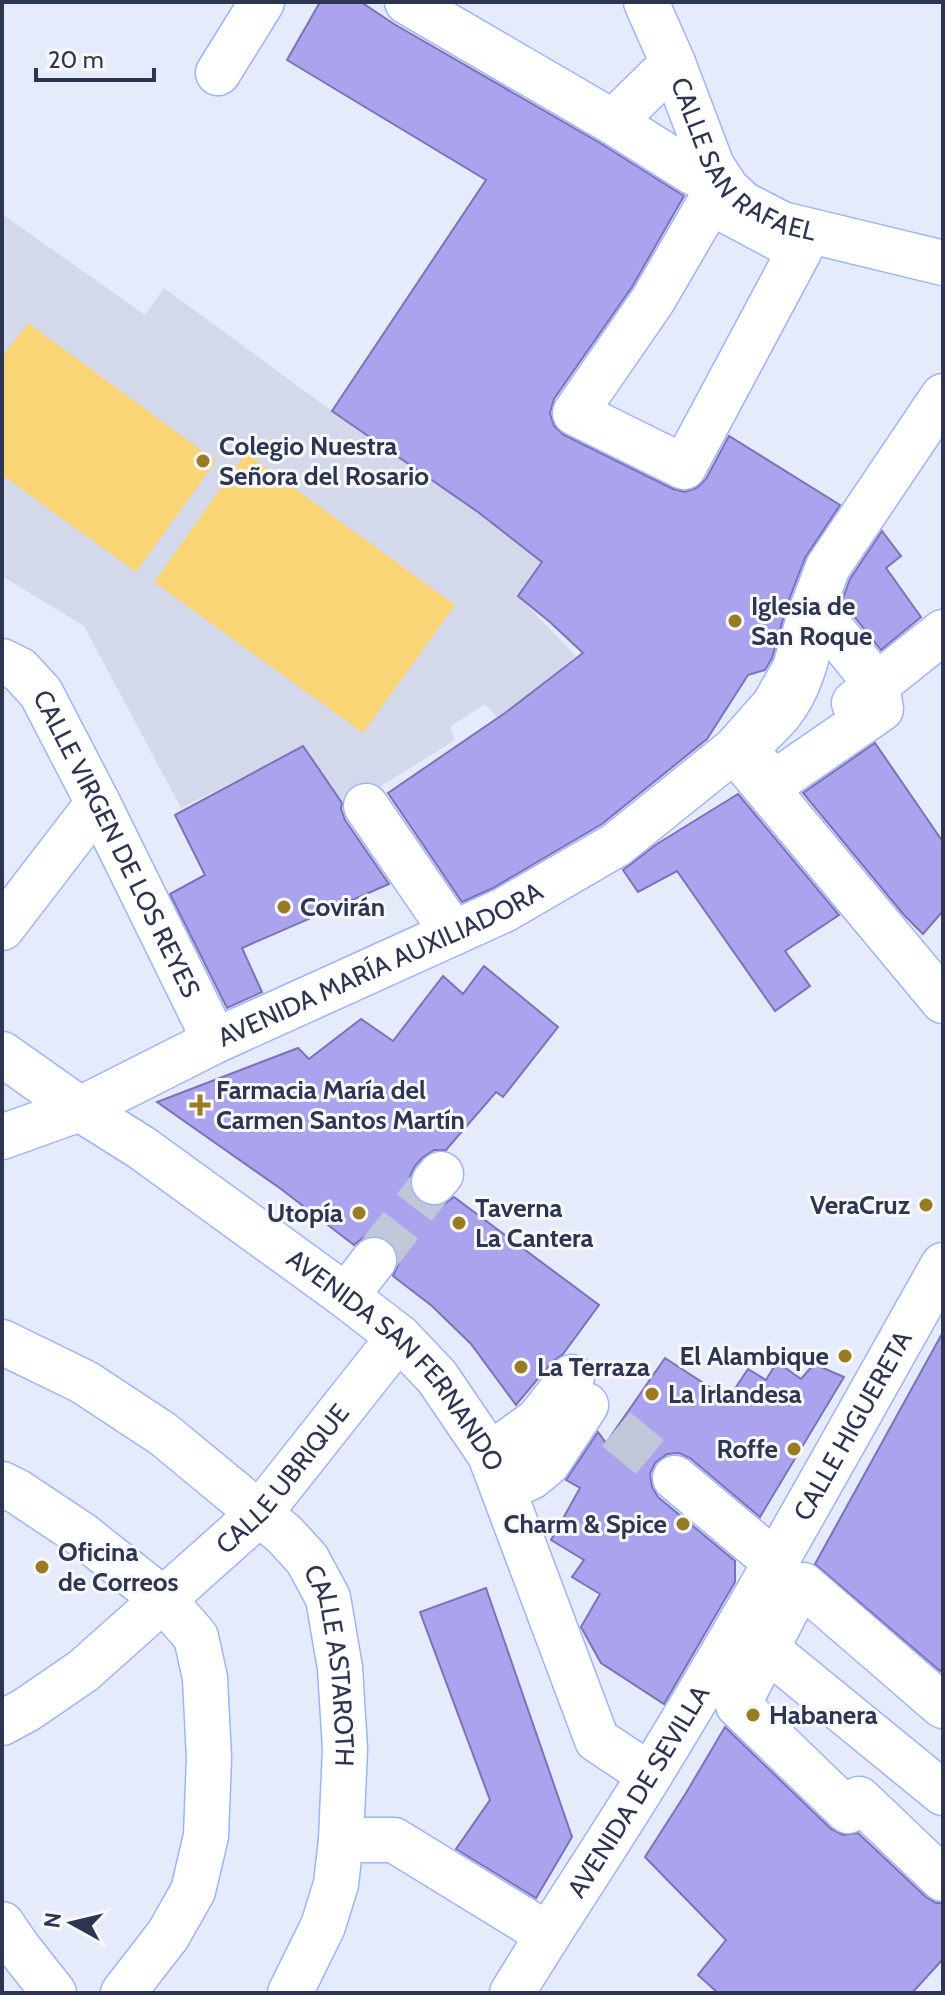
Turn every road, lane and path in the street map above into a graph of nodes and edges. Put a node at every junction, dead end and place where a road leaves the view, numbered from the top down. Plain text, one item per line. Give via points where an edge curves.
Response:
1 (262, 2) edge
2 (407, 2) edge
3 (646, 2) edge
4 (673, 63) junction
5 (218, 73) dead end
6 (613, 122) junction
7 (719, 196) junction
8 (943, 263) edge
9 (943, 396) edge
10 (812, 615) junction
11 (943, 632) edge
12 (8, 675) edge
13 (873, 688) junction
14 (752, 766) junction
15 (98, 803) junction
16 (366, 806) dead end
17 (2, 928) edge
18 (453, 933) junction
19 (943, 1001) edge
20 (215, 1041) junction
21 (2, 1054) edge
22 (80, 1109) junction
23 (2, 1137) edge
24 (374, 1260) tunnel mouth
25 (943, 1265) edge
26 (346, 1296) junction
27 (399, 1337) junction
28 (2, 1342) edge
29 (579, 1391) dead end
30 (497, 1472) junction
31 (675, 1478) tunnel mouth
32 (2, 1484) edge
33 (259, 1514) junction
34 (775, 1586) junction
35 (164, 1600) junction
36 (752, 1637) junction
37 (940, 1699) edge
38 (2, 1723) edge
39 (650, 1775) junction
40 (943, 1793) edge
41 (341, 1840) junction
42 (943, 1879) edge
43 (2, 1924) edge
44 (547, 1934) junction
45 (54, 1993) edge
46 (123, 1993) edge
47 (290, 1993) edge
48 (512, 1993) edge

1 - 5 street
2 - 6 street
3 - 4 street, CALLE SAN RAFAEL
4 - 6 street
4 - 7 street, CALLE SAN RAFAEL
6 - 7 street via 692,172
7 - 7 street via 575,413 684,467 800,250
7 - 8 street, CALLE SAN RAFAEL via 782,224
9 - 10 street via 828,567
10 - 13 street via 818,612
10 - 14 street via 811,648 800,680 782,711 745,748
11 - 13 street
12 - 15 street, CALLE VIRGEN DE LOS REYES via 41,693
13 - 14 street via 881,709 781,778 770,780
14 - 18 street, AVENIDA MARÍA AUXILIADORA via 504,910
14 - 19 street
15 - 17 street
15 - 20 street, CALLE VIRGEN DE LOS REYES
16 - 18 street
18 - 20 street, AVENIDA MARÍA AUXILIADORA
20 - 22 street, AVENIDA MARÍA AUXILIADORA
21 - 22 street, AVENIDA SAN FERNANDO
22 - 23 street, AVENIDA MARÍA AUXILIADORA
22 - 26 street, AVENIDA SAN FERNANDO
24 - 26 street
25 - 34 street, CALLE HIGUERETA
26 - 27 street, AVENIDA SAN FERNANDO
27 - 30 street, AVENIDA SAN FERNANDO via 437,1377
27 - 33 street, CALLE UBRIQUE
28 - 33 street, CALLE ASTAROTH via 84,1382 163,1434
29 - 30 street via 538,1420
30 - 39 street, AVENIDA SAN FERNANDO via 597,1740
31 - 34 street
32 - 35 street via 81,1534
33 - 35 street, CALLE UBRIQUE
33 - 41 street, CALLE ASTAROTH via 307,1559 328,1598 340,1668 345,1749
34 - 36 street, CALLE HIGUERETA
34 - 37 street via 803,1585
35 - 38 street, CALLE UBRIQUE via 83,1671
35 - 46 street via 196,1637 205,1678 206,1836 193,1891 168,1935
36 - 39 street, AVENIDA DE SEVILLA
36 - 40 street
36 - 42 street via 738,1705 848,1811 859,1799
39 - 44 street, AVENIDA DE SEVILLA
41 - 44 street via 394,1840
41 - 47 street, CALLE ASTAROTH via 336,1884 323,1926
43 - 45 street
44 - 48 street, AVENIDA DE SEVILLA

